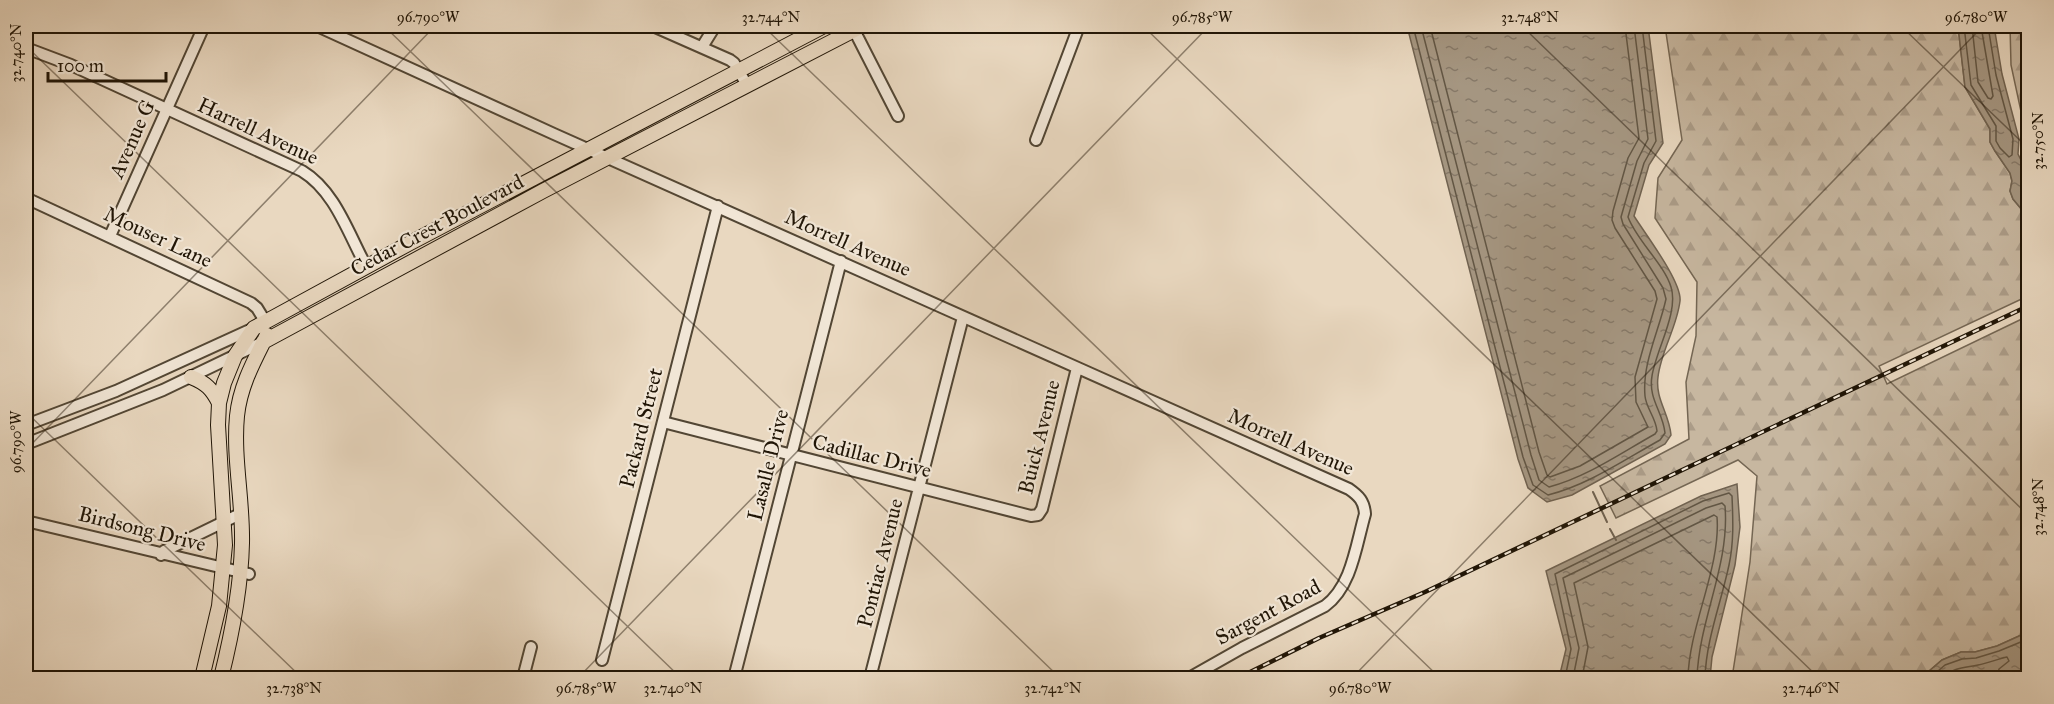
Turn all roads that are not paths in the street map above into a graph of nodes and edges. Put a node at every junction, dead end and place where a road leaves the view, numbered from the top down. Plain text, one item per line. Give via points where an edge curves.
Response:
1 (204, 26) edge
2 (317, 26) edge
3 (653, 26) edge
4 (715, 26) edge
5 (824, 26) edge
6 (1079, 26) edge
7 (856, 27) edge
8 (702, 47) junction
9 (26, 48) edge
10 (739, 70) junction
11 (747, 85) junction
12 (167, 110) junction
13 (898, 116) dead end
14 (1035, 140) dead end
15 (588, 149) junction
16 (610, 158) junction
17 (26, 198) edge
18 (718, 206) junction
19 (110, 236) junction
20 (841, 261) junction
21 (366, 267) junction
22 (374, 282) junction
23 (963, 317) junction
24 (259, 325) junction
25 (263, 342) junction
26 (235, 356) junction
27 (1077, 368) junction
28 (156, 373) junction
29 (191, 377) junction
30 (163, 390) junction
31 (116, 391) junction
32 (219, 403) junction
33 (122, 406) junction
34 (663, 422) junction
35 (26, 425) edge
36 (26, 444) edge
37 (791, 456) junction
38 (919, 488) junction
39 (1361, 498) joint
40 (242, 513) junction
41 (1038, 515) joint
42 (26, 521) edge
43 (225, 521) junction
44 (161, 555) junction
45 (224, 569) junction
46 (245, 573) junction
47 (531, 647) dead end
48 (602, 660) dead end
49 (202, 678) edge
50 (221, 678) edge
51 (523, 678) edge
52 (734, 678) edge
53 (870, 678) edge
54 (1189, 678) edge

1 - 12 street, Avenue G
2 - 15 street, Morrell Avenue
3 - 8 street
4 - 8 street
5 - 10 main road, Cedar Crest Boulevard
6 - 14 street
7 - 11 main road, Cedar Crest Boulevard
7 - 13 street
8 - 10 street via 730,60
9 - 12 street, Harrell Avenue
10 - 11 street
10 - 15 main road, Cedar Crest Boulevard
11 - 16 main road, Cedar Crest Boulevard
12 - 19 street, Avenue G
12 - 21 street, Harrell Avenue via 313,178 328,194
15 - 16 street, Morrell Avenue
15 - 21 main road, Cedar Crest Boulevard
16 - 18 street, Morrell Avenue
16 - 22 main road, Cedar Crest Boulevard
17 - 19 street, Mouser Lane
18 - 20 street, Morrell Avenue
18 - 34 street, Packard Street
19 - 24 street, Mouser Lane via 251,303 257,308
20 - 23 street, Morrell Avenue
20 - 37 street, Lasalle Drive
21 - 22 main road
21 - 24 main road, Cedar Crest Boulevard
22 - 25 main road, Cedar Crest Boulevard
23 - 27 street, Morrell Avenue
23 - 38 street, Pontiac Avenue
24 - 25 main road via 268,327
24 - 26 main road
24 - 28 street, Cedar Crest Boulevard
25 - 26 street, Cedar Crest Boulevard
25 - 40 main road via 245,381 237,417
26 - 29 street, Cedar Crest Boulevard
26 - 32 main road
27 - 39 street, Morrell Avenue via 1350,489
27 - 41 street, Buick Avenue
28 - 30 street
28 - 31 street, Cedar Crest Boulevard
29 - 30 street, Cedar Crest Boulevard
29 - 32 main road via 213,390
30 - 33 street, Cedar Crest Boulevard
31 - 33 street
31 - 35 street, Cedar Crest Boulevard
32 - 43 main road
33 - 36 street, Cedar Crest Boulevard
34 - 37 street, Cadillac Drive
34 - 48 street, Packard Street
37 - 38 street, Cadillac Drive
37 - 52 street, Lasalle Drive
38 - 41 street, Cadillac Drive
38 - 53 street, Pontiac Avenue
39 - 54 street, Sargent Road via 1365,514 1347,578 1336,598
40 - 43 street
40 - 46 main road
42 - 44 street, Birdsong Drive
43 - 44 street
43 - 45 main road
44 - 45 street, Birdsong Drive
45 - 46 street, Birdsong Drive
45 - 49 main road
46 - 50 main road
47 - 51 street

